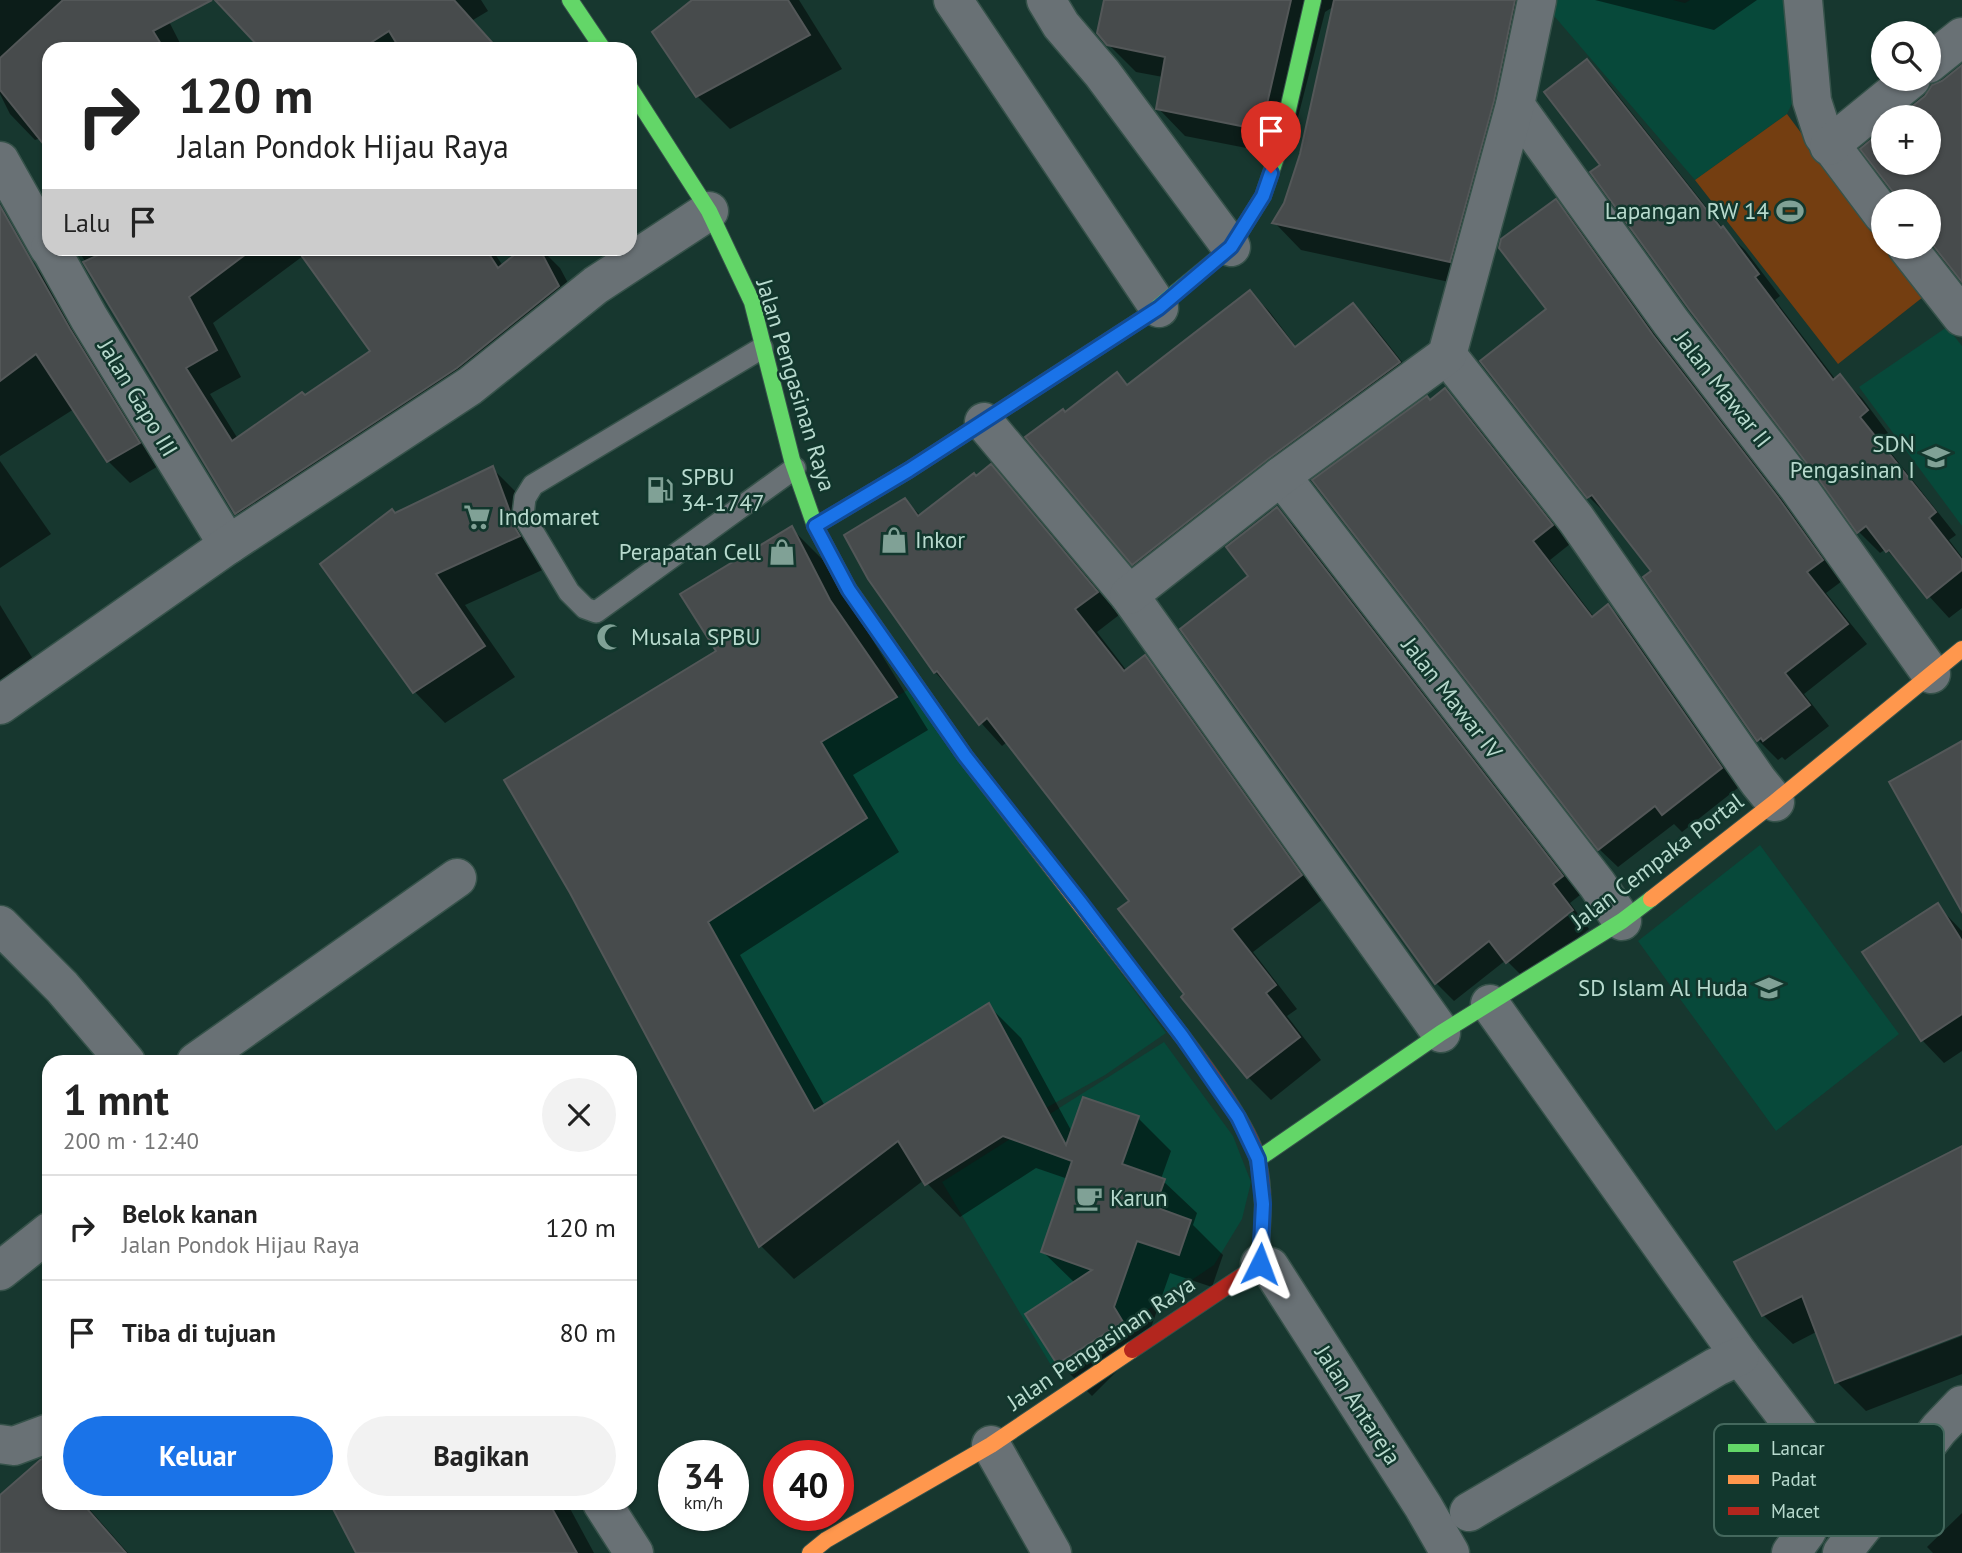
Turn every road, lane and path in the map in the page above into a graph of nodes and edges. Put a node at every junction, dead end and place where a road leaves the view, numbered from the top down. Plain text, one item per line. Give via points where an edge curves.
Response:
1 (570, 0) edge
2 (953, 0) edge
3 (1313, 0) edge
4 (1537, 0) edge
5 (1802, 0) edge
6 (1058, 8) edge
7 (1962, 37) edge
8 (598, 42) edge
9 (1941, 54) edge
10 (1896, 91) edge
11 (637, 100) edge
12 (1515, 105) junction
13 (1829, 146) junction
14 (0, 160) edge
15 (1871, 200) edge
16 (709, 211) junction
17 (42, 235) edge
18 (1231, 247) junction
19 (54, 256) edge
20 (1916, 259) edge
21 (1159, 308) junction
22 (1962, 317) edge
23 (762, 348) junction
24 (1447, 355) junction
25 (984, 422) junction
26 (795, 468) junction
27 (1281, 476) junction
28 (815, 526) junction
29 (228, 545) junction
30 (1129, 595) junction
31 (1962, 649) edge
32 (1931, 674) junction
33 (0, 705) edge
34 (1775, 802) junction
35 (457, 878) dead end
36 (1622, 921) junction
37 (0, 925) edge
38 (1490, 1004) junction
39 (1441, 1033) junction
40 (120, 1055) edge
41 (206, 1055) edge
42 (1258, 1159) junction
43 (42, 1238) edge
44 (1260, 1264) junction
45 (0, 1271) edge
46 (1728, 1361) junction
47 (1962, 1405) edge
48 (1770, 1424) edge
49 (1782, 1424) edge
50 (1944, 1424) edge
51 (42, 1436) edge
52 (0, 1444) edge
53 (991, 1445) junction
54 (606, 1510) edge
55 (1469, 1512) dead end
56 (1803, 1536) edge
57 (1856, 1536) edge
58 (824, 1549) edge
59 (634, 1553) edge
60 (1052, 1553) edge
61 (1450, 1553) edge
62 (1791, 1553) edge
63 (1842, 1553) edge

1 - 8 street
2 - 21 street
3 - 18 street via 1279,149 1263,196
4 - 12 street
5 - 13 street via 1812,101
6 - 18 street
7 - 9 street
10 - 13 street
11 - 16 street, Jalan Pengasinan Raya
12 - 24 street
12 - 32 street, Jalan Mawar II
13 - 15 street
14 - 17 street, Jalan Gapo III
16 - 23 street, Jalan Pengasinan Raya via 752,302
16 - 29 street via 596,285 470,386
18 - 21 street
19 - 29 street, Jalan Gapo III
20 - 22 street
21 - 25 street
23 - 26 street, Jalan Pengasinan Raya
23 - 26 lane via 533,485 523,515 569,592 596,612
24 - 27 street
24 - 34 street via 1576,519
25 - 28 street
25 - 30 street
26 - 28 street, Jalan Pengasinan Raya
27 - 30 street
27 - 36 street, Jalan Mawar IV
28 - 42 street, Jalan Pengasinan Raya via 864,612 965,756 1182,1036 1238,1117
29 - 33 street
30 - 39 street
31 - 32 street, Jalan Cempaka Portal
32 - 34 street, Jalan Cempaka Portal
34 - 36 street, Jalan Cempaka Portal
35 - 41 street
36 - 38 street, Jalan Cempaka Portal
37 - 40 street
38 - 39 street, Jalan Cempaka Portal
38 - 46 street
39 - 42 street, Jalan Cempaka Portal
42 - 44 street, Jalan Pengasinan Raya via 1263,1204
43 - 45 street
44 - 53 street, Jalan Pengasinan Raya
44 - 61 street, Jalan Antareja via 1270,1267
46 - 48 street
46 - 49 street
46 - 55 street
47 - 50 street
51 - 52 street via 14,1446
53 - 58 street, Jalan Pengasinan Raya
53 - 60 street
54 - 59 street
56 - 62 street
57 - 63 street

